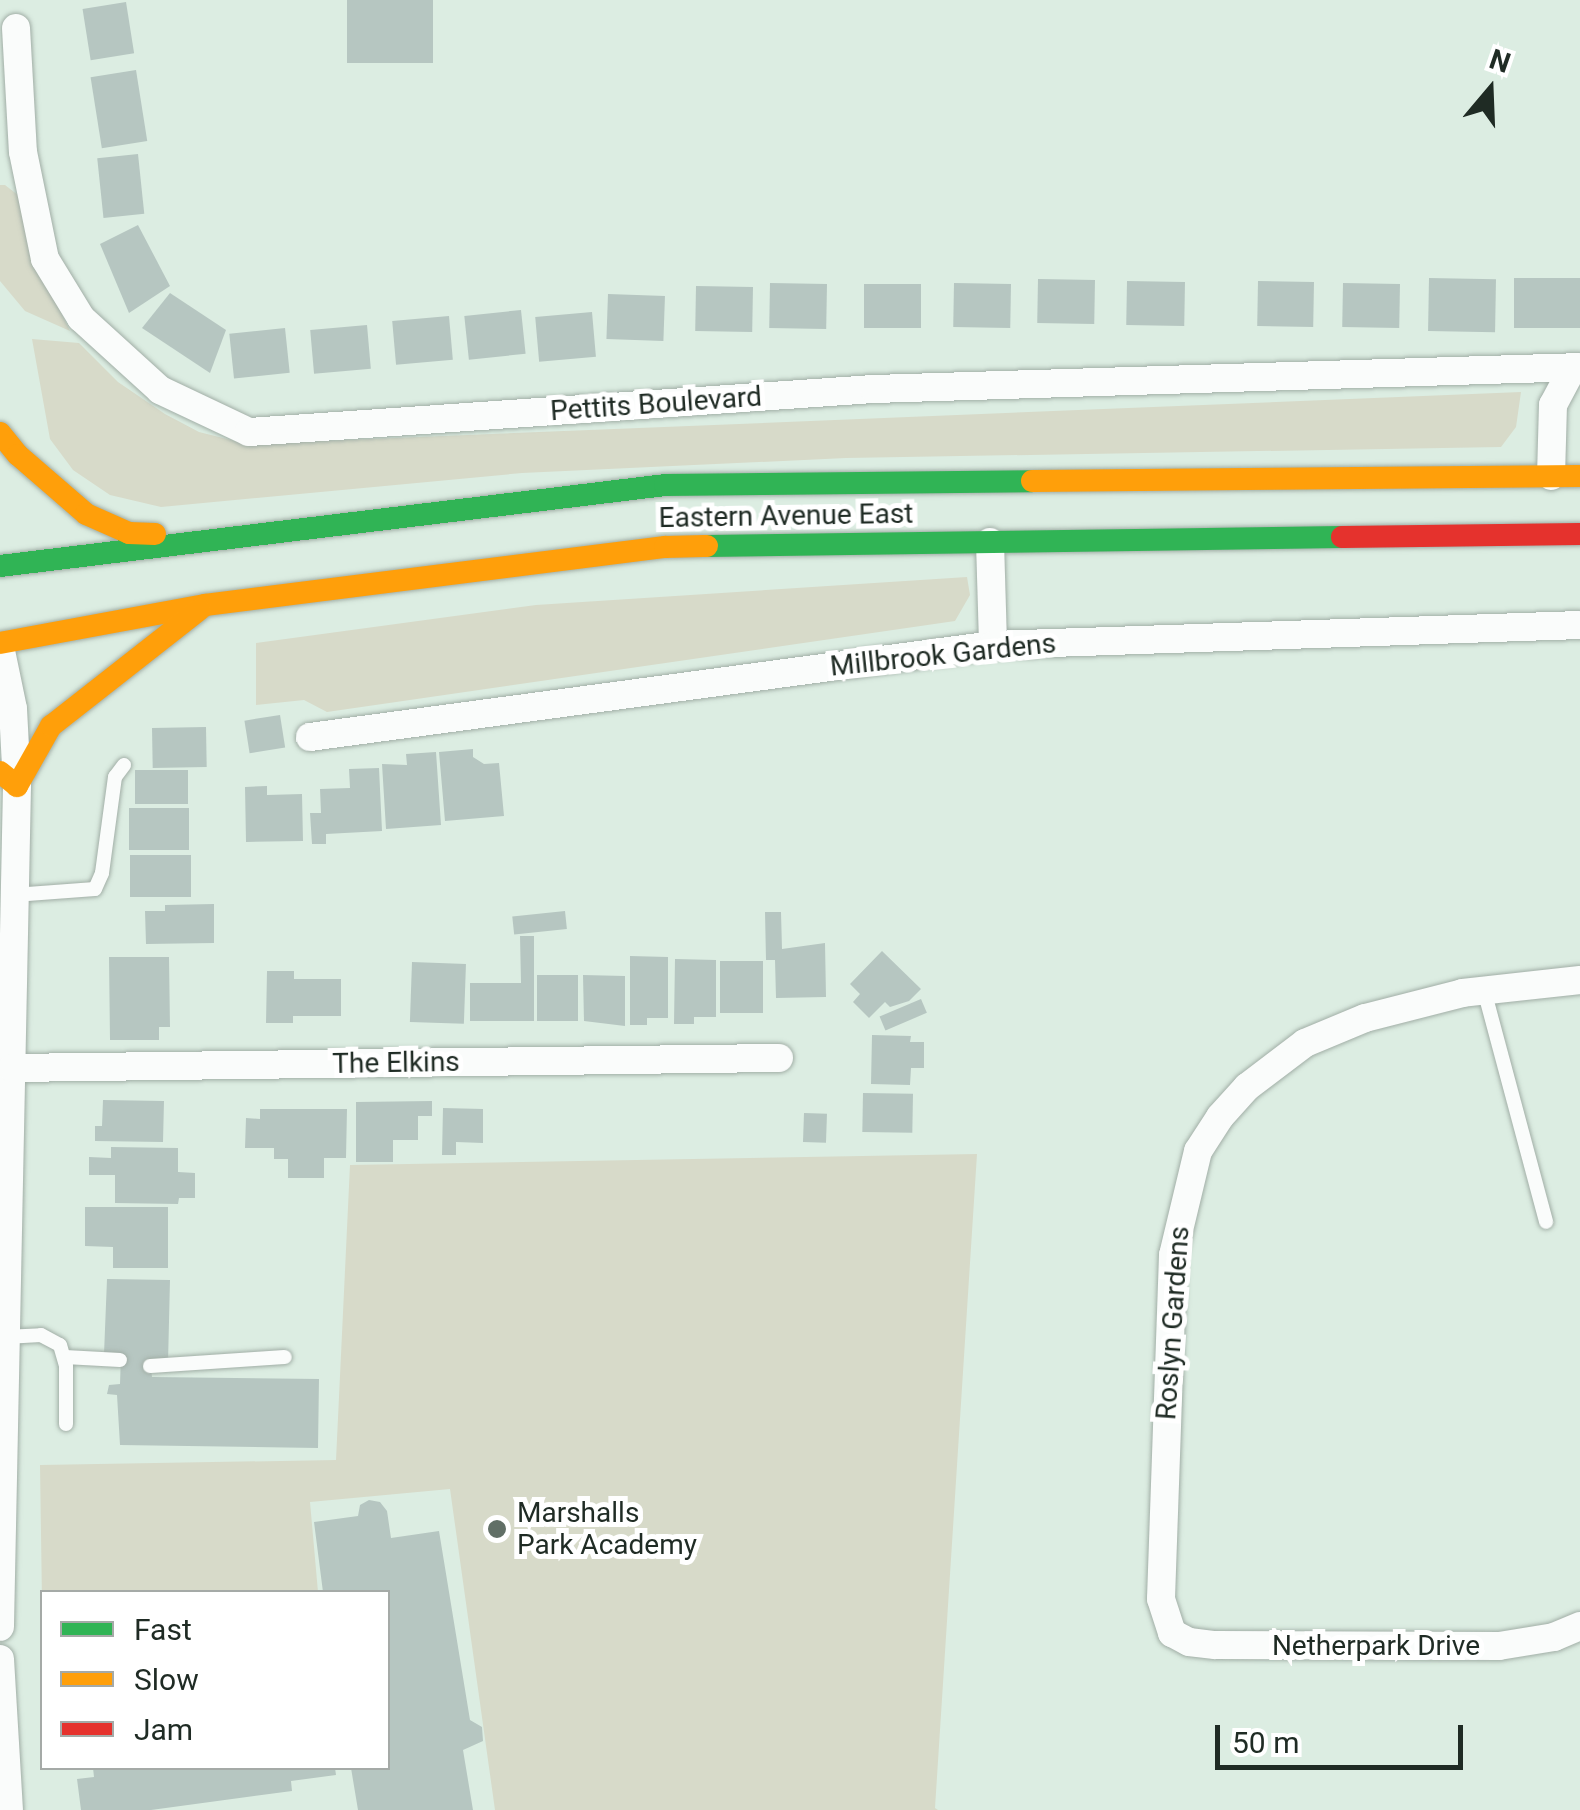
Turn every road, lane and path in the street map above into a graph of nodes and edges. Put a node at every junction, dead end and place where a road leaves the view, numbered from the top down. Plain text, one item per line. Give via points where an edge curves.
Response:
1 (16, 28) dead end
2 (11, 154) edge
3 (1576, 369) edge
4 (0, 432) edge
5 (1551, 476) junction
6 (1580, 476) edge
7 (1580, 534) edge
8 (226, 536) junction
9 (990, 542) junction
10 (1, 560) edge
11 (1, 596) edge
12 (206, 605) junction
13 (0, 611) edge
14 (1580, 625) edge
15 (0, 626) edge
16 (0, 644) edge
17 (993, 645) junction
18 (310, 737) dead end
19 (124, 765) dead end
20 (9, 779) edge
21 (14, 895) junction
22 (1580, 980) edge
23 (1484, 990) junction
24 (779, 1058) dead end
25 (12, 1068) junction
26 (6, 1209) edge
27 (1546, 1222) dead end
28 (6, 1336) junction
29 (65, 1357) junction
30 (286, 1357) dead end
31 (120, 1360) dead end
32 (150, 1366) dead end
33 (66, 1424) dead end
34 (0, 1471) edge
35 (1580, 1626) edge
36 (0, 1627) edge
37 (1172, 1633) joint
38 (0, 1658) edge
39 (9, 1810) edge

1 - 2 street, Pettits Boulevard
2 - 3 street, Pettits Boulevard via 45,259 82,318 160,390 249,432 874,389
3 - 5 street via 1553,405
4 - 8 highway via 38,474 100,522 129,534
5 - 6 highway, Eastern Avenue East
5 - 8 highway, Eastern Avenue East via 665,485
7 - 9 highway, Eastern Avenue East
8 - 10 highway, Eastern Avenue East
9 - 12 highway, Eastern Avenue East via 666,546
9 - 17 street
10 - 11 highway
12 - 16 highway, Eastern Avenue East
12 - 20 highway via 51,726
13 - 15 highway
14 - 17 street, Millbrook Gardens
16 - 20 street via 13,710
17 - 18 street, Millbrook Gardens
19 - 21 lane via 115,777 95,888
20 - 21 street
21 - 25 street
22 - 23 street, Roslyn Gardens
23 - 27 lane
23 - 37 street, Roslyn Gardens via 1364,1018 1305,1043 1247,1087 1198,1151 1173,1255 1167,1344 1162,1599
24 - 25 street, The Elkins
25 - 26 street
26 - 28 street
28 - 29 lane via 41,1335
28 - 34 street
29 - 31 lane
29 - 33 lane
30 - 32 lane
34 - 36 street
35 - 37 street, Netherpark Drive via 1499,1646 1215,1646
38 - 39 street

